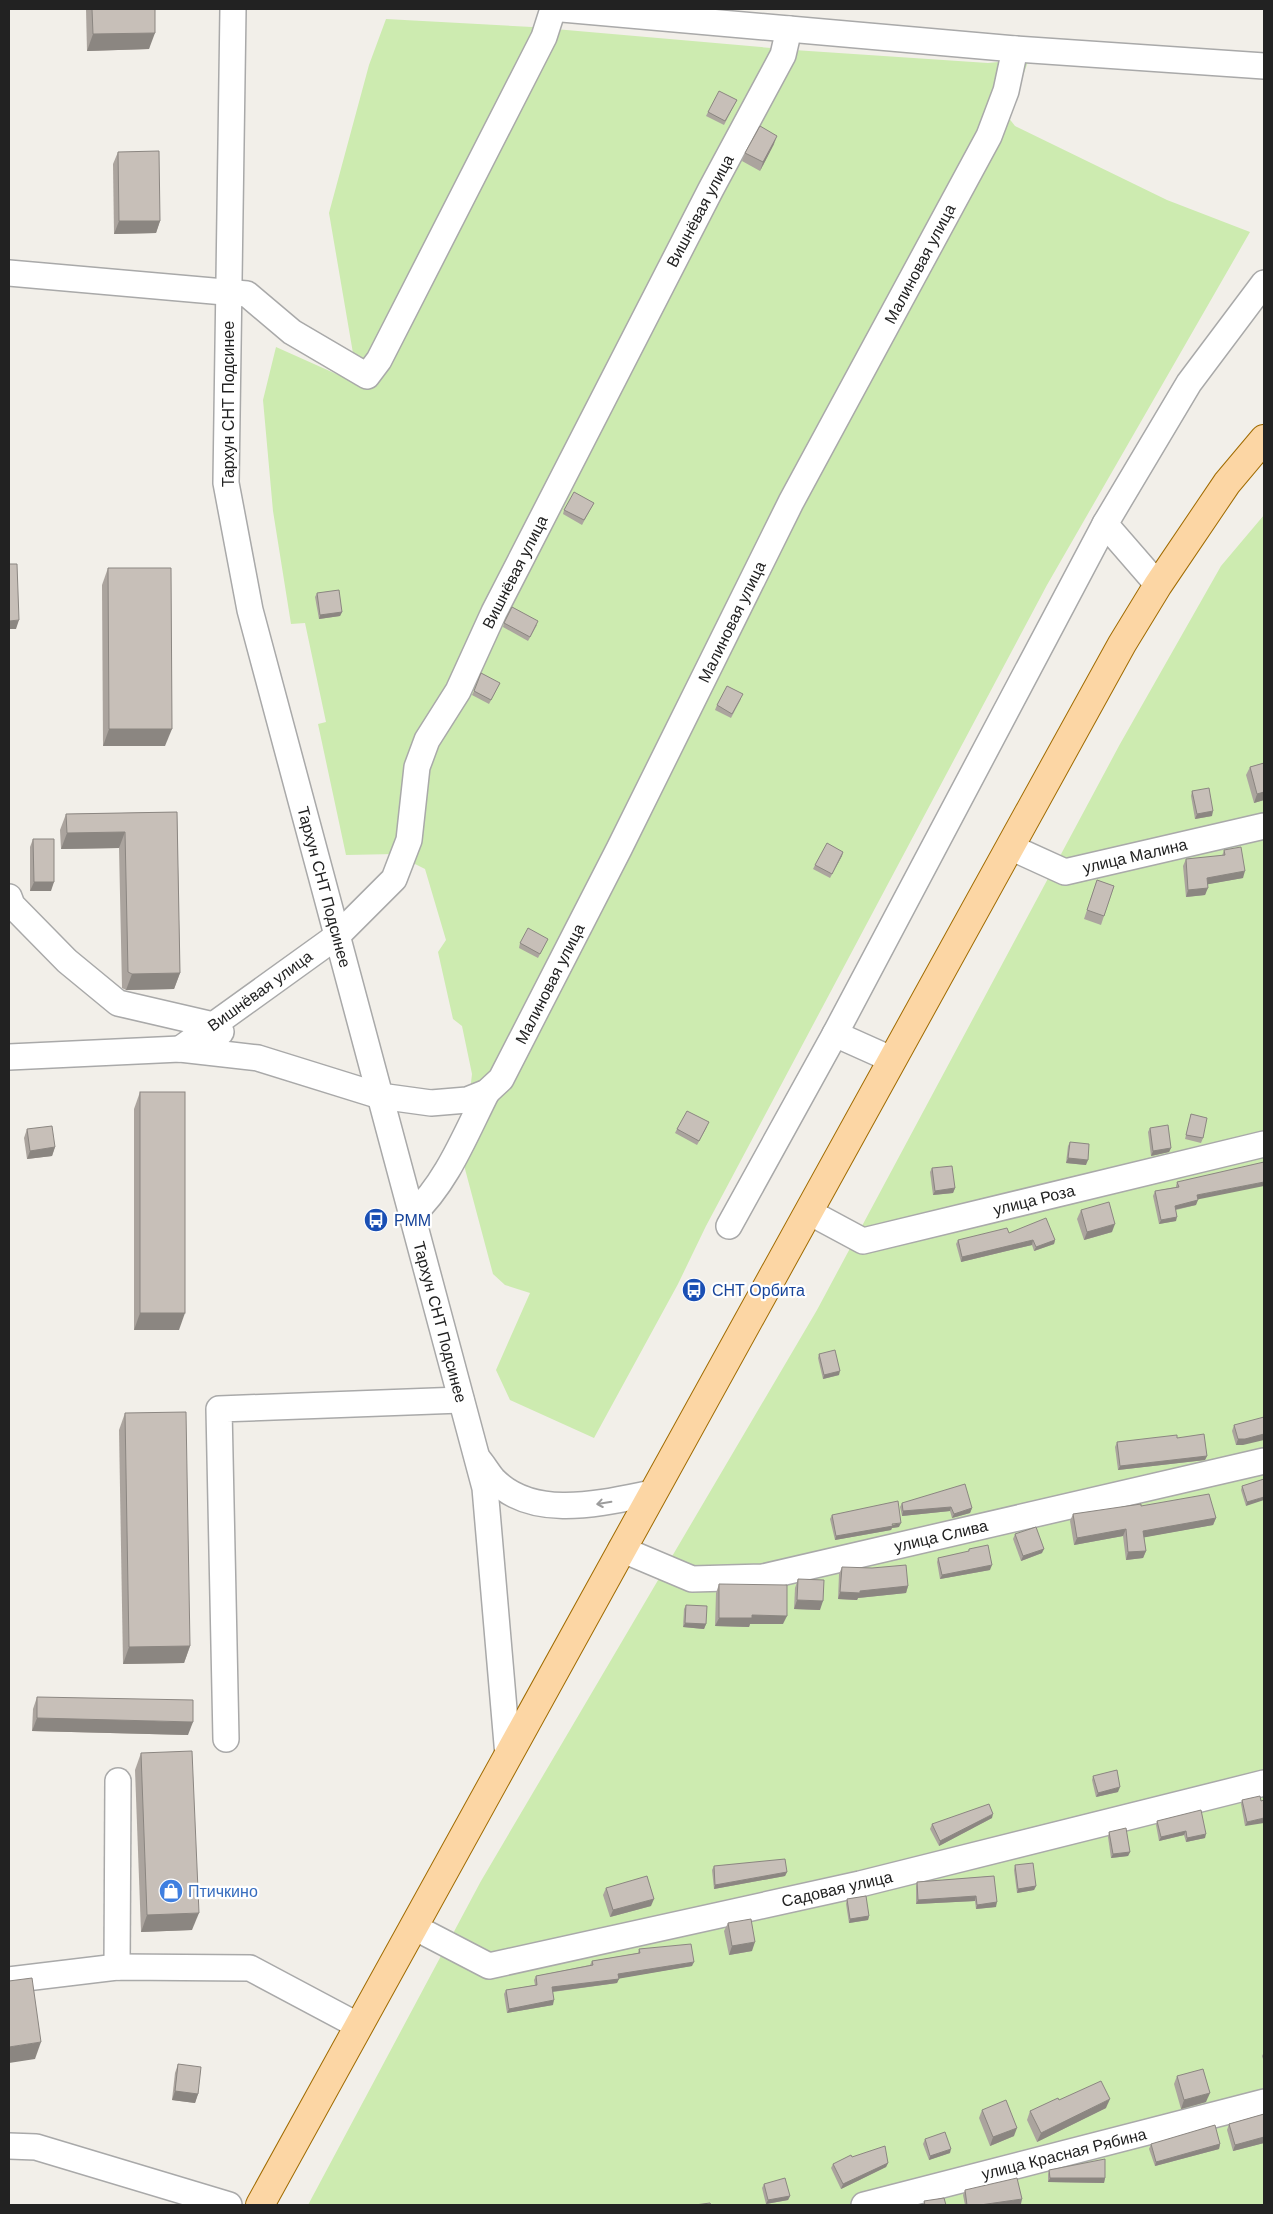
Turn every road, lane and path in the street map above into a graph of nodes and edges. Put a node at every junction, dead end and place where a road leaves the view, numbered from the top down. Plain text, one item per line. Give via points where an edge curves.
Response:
1 (233, 9) edge
2 (553, 9) edge
3 (562, 9) edge
4 (789, 29) junction
5 (1014, 49) junction
6 (1264, 66) edge
7 (9, 273) edge
8 (1264, 283) edge
9 (228, 294) junction
10 (1264, 439) edge
11 (1105, 524) junction
12 (1158, 585) junction
13 (1264, 826) edge
14 (1010, 847) junction
15 (9, 897) edge
16 (337, 936) junction
17 (213, 1025) junction
18 (835, 1034) junction
19 (180, 1049) junction
20 (9, 1057) edge
21 (258, 1058) junction
22 (893, 1060) junction
23 (487, 1092) junction
24 (380, 1096) junction
25 (1264, 1144) edge
26 (809, 1212) junction
27 (412, 1215) junction
28 (729, 1226) dead end
29 (461, 1400) junction
30 (476, 1457) junction
31 (1264, 1461) edge
32 (652, 1493) junction
33 (621, 1549) junction
34 (226, 1739) dead end
35 (508, 1756) junction
36 (118, 1781) dead end
37 (1264, 1783) edge
38 (414, 1927) junction
39 (118, 1967) junction
40 (9, 1980) edge
41 (359, 2026) junction
42 (1264, 2102) edge
43 (9, 2146) edge
44 (229, 2205) edge
45 (260, 2205) edge
46 (864, 2205) edge

1 - 9 street, Тархун СНТ Подсинее
2 - 9 street via 544,37 379,360 366,376 292,332 246,294
3 - 4 street
4 - 5 street
4 - 16 street, Вишнёвая улица via 783,55 494,612 458,691 427,740 417,767 409,840 398,871 394,879
5 - 6 street
5 - 23 street, Малиновая улица via 1006,91 988,136 792,502 501,1080
7 - 9 street
8 - 11 street via 1189,383
9 - 16 street, Тархун СНТ Подсинее via 226,483 250,610
10 - 12 main road via 1227,483
11 - 12 street
11 - 18 street
12 - 14 main road
13 - 14 street, улица Малина via 1065,872
14 - 22 main road
15 - 17 street via 12,905 67,961 118,1003
16 - 17 street, Вишнёвая улица
16 - 24 street, Тархун СНТ Подсинее
17 - 19 street, Вишнёвая улица
17 - 21 street
18 - 22 street
18 - 28 street
19 - 20 street
19 - 21 street
21 - 24 street, Малиновая улица
22 - 26 main road
23 - 24 street, Малиновая улица via 468,1100 431,1103
23 - 27 street via 436,1186
24 - 27 street, Тархун СНТ Подсинее
25 - 26 street, улица Роза via 863,1241
26 - 32 main road
27 - 29 street, Тархун СНТ Подсинее
29 - 30 street, Тархун СНТ Подсинее
29 - 34 street via 219,1409
32 -> 30 street via 599,1504 553,1506 520,1498 494,1480
30 - 35 street, Тархун СНТ Подсинее via 485,1488
31 - 33 street, улица Слива via 763,1577 692,1580
32 - 33 main road
33 - 35 main road
35 - 38 main road
36 - 39 street
37 - 38 street, Садовая улица via 860,1884 489,1966
38 - 41 main road
39 - 40 street
39 - 41 street via 250,1968
41 - 45 main road
42 - 46 street, улица Красная Рябина
43 - 44 street via 36,2147

